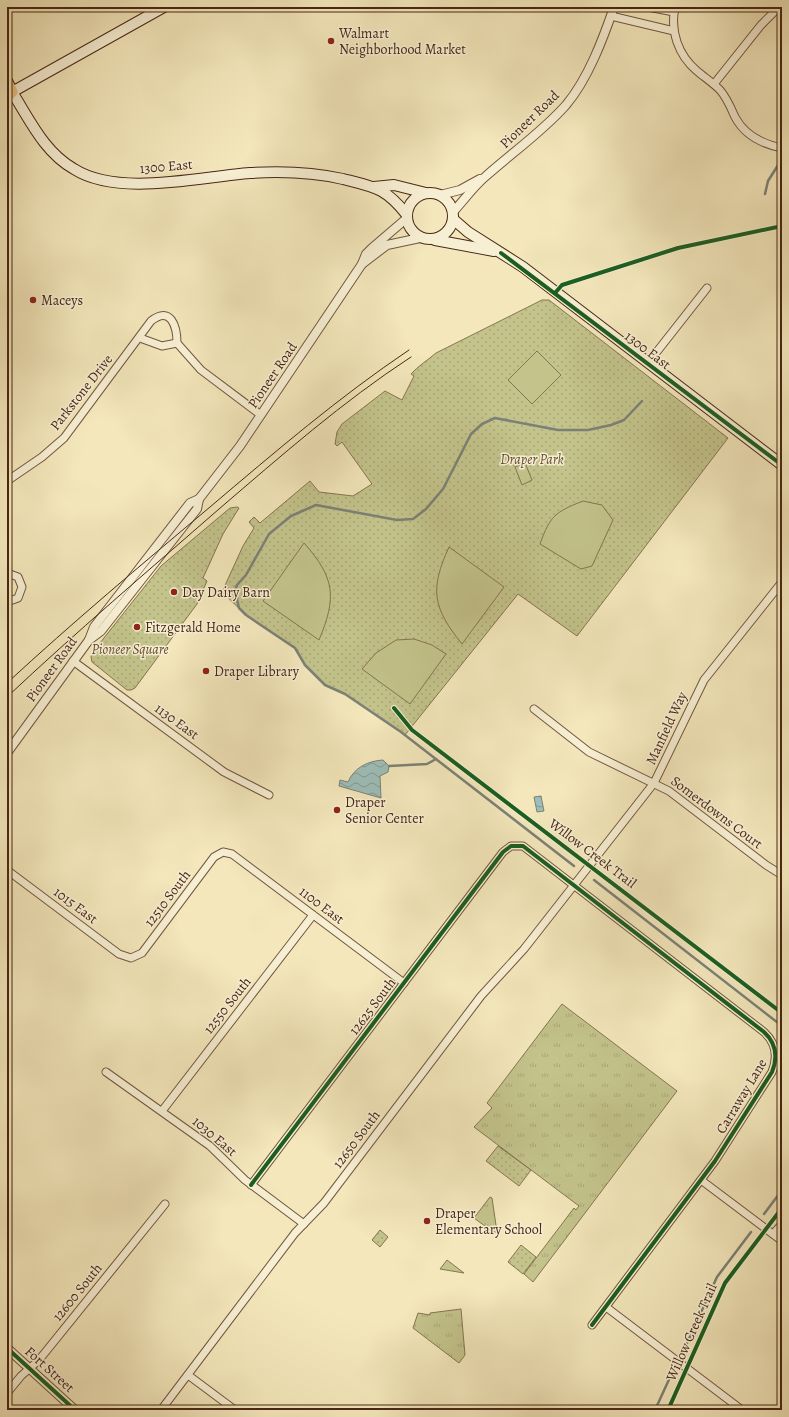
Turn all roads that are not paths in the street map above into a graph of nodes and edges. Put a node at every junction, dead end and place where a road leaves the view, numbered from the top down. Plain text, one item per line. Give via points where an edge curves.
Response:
1 (164, 7) edge
2 (614, 7) edge
3 (648, 7) edge
4 (779, 7) edge
5 (675, 10) edge
6 (611, 16) junction
7 (674, 31) junction
8 (714, 84) junction
9 (9, 90) edge
10 (782, 148) edge
11 (484, 177) junction
12 (374, 186) junction
13 (426, 193) junction
14 (440, 195) junction
15 (407, 216) junction
16 (453, 216) junction
17 (420, 238) junction
18 (433, 240) junction
19 (501, 253) junction
20 (362, 264) junction
21 (707, 288) dead end
22 (140, 338) junction
23 (176, 342) junction
24 (648, 364) junction
25 (261, 415) junction
26 (780, 461) edge
27 (7, 481) edge
28 (7, 573) edge
29 (782, 582) edge
30 (7, 602) edge
31 (73, 661) junction
32 (534, 709) dead end
33 (7, 753) edge
34 (654, 783) junction
35 (269, 795) dead end
36 (515, 845) joint
37 (223, 852) joint
38 (7, 870) edge
39 (782, 875) edge
40 (575, 886) junction
41 (313, 915) junction
42 (131, 958) joint
43 (404, 984) junction
44 (106, 1072) dead end
45 (162, 1111) junction
46 (701, 1180) junction
47 (251, 1185) junction
48 (165, 1204) dead end
49 (304, 1224) junction
50 (782, 1224) edge
51 (773, 1234) junction
52 (782, 1241) edge
53 (606, 1307) junction
54 (592, 1325) dead end
55 (7, 1348) edge
56 (30, 1368) junction
57 (188, 1375) junction
58 (7, 1393) edge
59 (75, 1410) edge
60 (161, 1410) edge
61 (235, 1410) edge
62 (742, 1410) edge

1 - 9 main road
2 - 6 street, Pioneer Road
3 - 5 street
4 - 8 street via 761,25
5 - 7 street
6 - 7 street
6 - 11 street, Pioneer Road via 589,69 566,104 539,132
7 - 8 street via 678,46 686,60
8 - 10 street via 747,133 762,142
9 - 12 main road, 1300 East via 54,155 75,170 102,180 135,184 279,172 325,175
11 - 14 street, Pioneer Road via 460,190
11 - 16 street, Pioneer Road
12 - 13 main road, 1300 East via 394,186
12 - 15 main road, 1300 East via 389,195
13 - 14 main road
13 - 15 main road via 416,197 409,205
14 - 16 main road via 450,204
15 - 17 main road via 409,226
15 - 20 street, Pioneer Road via 366,254
16 - 18 main road via 443,236
16 - 19 main road, 1300 East via 468,232
17 - 18 main road
17 - 20 street, Pioneer Road via 387,245
18 - 19 main road, 1300 East
19 - 24 main road, 1300 East
20 - 25 street, Pioneer Road
21 - 24 street
22 - 23 street via 162,346
22 - 23 street, Parkstone Drive via 155,318 165,316 176,326
22 - 27 street, Parkstone Drive via 64,438
23 - 25 street via 195,365
24 - 26 main road, 1300 East
25 - 31 street, Pioneer Road via 199,499 197,509 101,631 89,640
28 - 30 street via 18,578 22,588 18,598
29 - 34 street, Manfield Way via 704,680
31 - 33 street, Pioneer Road
31 - 35 street, 1130 East via 224,772
32 - 34 street, Somerdowns Court via 589,752
34 - 39 street, Somerdowns Court via 669,791
34 - 40 street, Manfield Way
36 - 40 street, Carraway Lane via 526,848
36 - 43 street, 12625 South via 503,852
37 - 41 street, 1100 East via 235,856
37 - 42 street, 12510 South via 212,860 142,953
38 - 42 street, 1015 East via 119,954
40 - 46 street, Carraway Lane via 764,1032 773,1044 776,1061 772,1072
40 - 49 street, 12650 South via 518,956 489,986 321,1208
41 - 43 street, 1100 East
41 - 45 street, 12550 South
43 - 47 street, 12625 South
44 - 45 street, 1030 East
45 - 47 street, 1030 East via 210,1146
46 - 51 street
46 - 53 street, Carraway Lane
47 - 49 street, 1030 East
48 - 56 street, 12600 South
49 - 57 street, 12650 South
50 - 51 street
51 - 52 street
53 - 54 street, Carraway Lane
53 - 62 street
55 - 56 street, Fort Street
56 - 58 street, 12600 South
56 - 59 street, Fort Street
57 - 60 street, 12650 South
57 - 61 street

